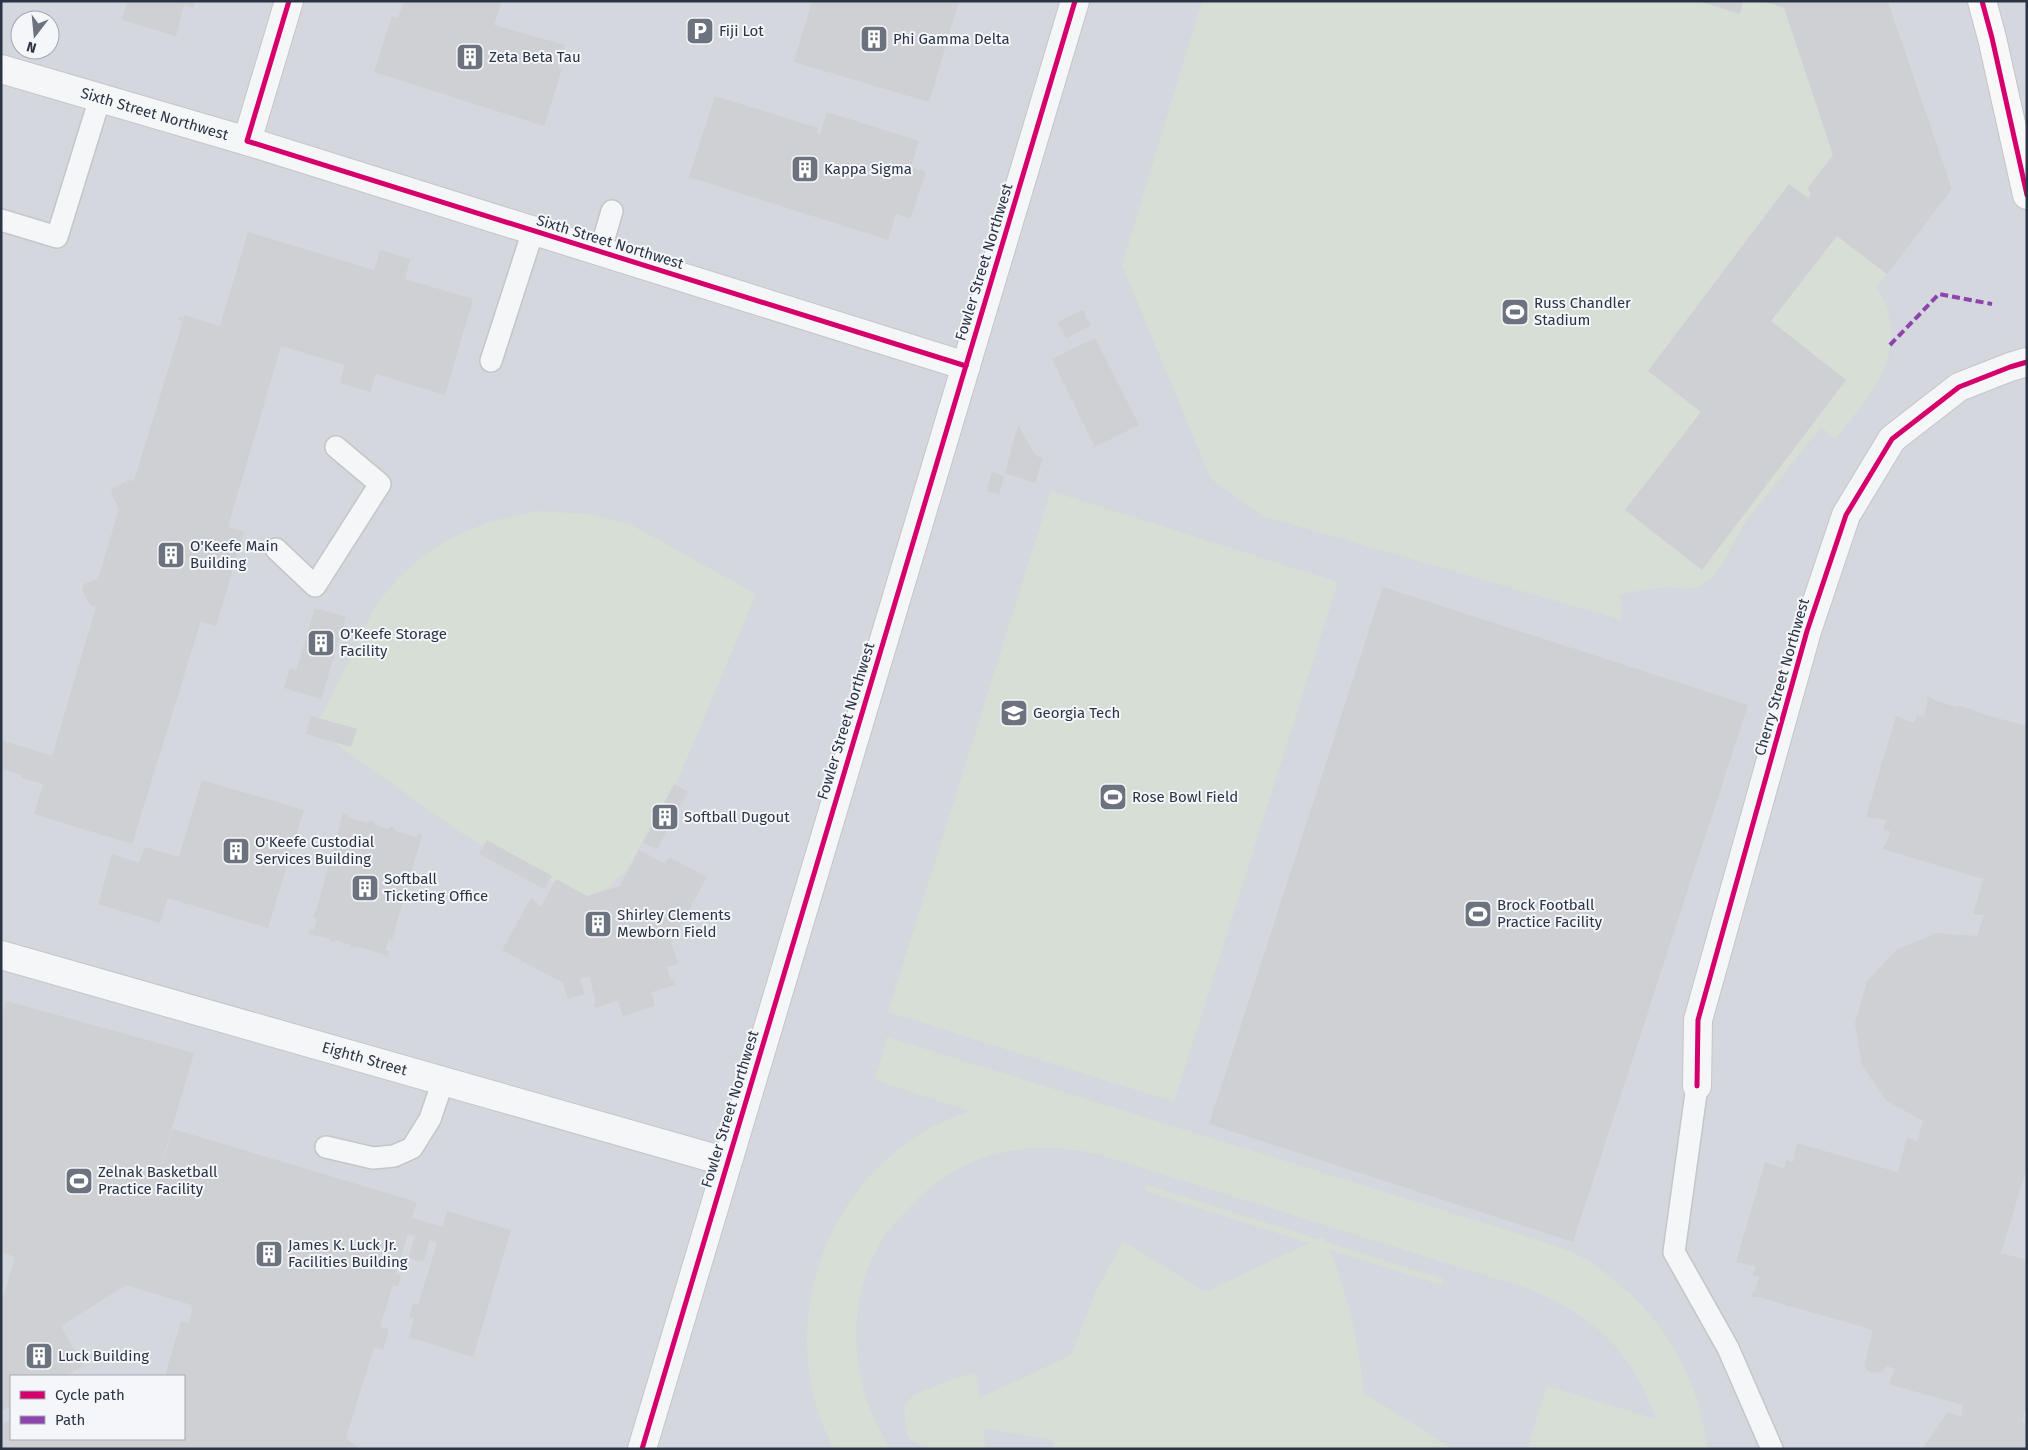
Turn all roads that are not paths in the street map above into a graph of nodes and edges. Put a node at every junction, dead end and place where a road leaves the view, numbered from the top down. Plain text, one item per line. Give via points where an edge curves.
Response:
1 (289, 1) edge
2 (1075, 1) edge
3 (1982, 1) edge
4 (1, 69) edge
5 (100, 98) junction
6 (247, 141) junction
7 (2027, 195) edge
8 (612, 210) dead end
9 (1, 220) edge
10 (533, 230) junction
11 (600, 252) junction
12 (491, 361) dead end
13 (2027, 362) edge
14 (966, 366) junction
15 (336, 447) dead end
16 (276, 549) dead end
17 (1, 955) edge
18 (443, 1081) junction
19 (1697, 1086) joint
20 (326, 1148) dead end
21 (727, 1162) junction
22 (642, 1449) edge
23 (1772, 1449) edge

1 - 6 street
2 - 14 street, Fowler Street Northwest
3 - 7 street
4 - 5 street, Sixth Street Northwest
5 - 6 street, Sixth Street Northwest
5 - 9 lane via 57,237
6 - 10 street, Sixth Street Northwest
8 - 11 lane
10 - 11 street, Sixth Street Northwest
10 - 12 lane
11 - 14 street, Sixth Street Northwest
13 - 19 street, Cherry Street Northwest via 1960,387 1892,439 1846,515 1807,631 1698,1020
14 - 21 street, Fowler Street Northwest
15 - 16 lane via 380,484 314,586
17 - 18 street, Eighth Street
18 - 20 lane via 430,1119 412,1148 394,1156 373,1158
18 - 21 street, Eighth Street
19 - 23 lane via 1674,1252 1728,1348
21 - 22 street, Fowler Street Northwest

